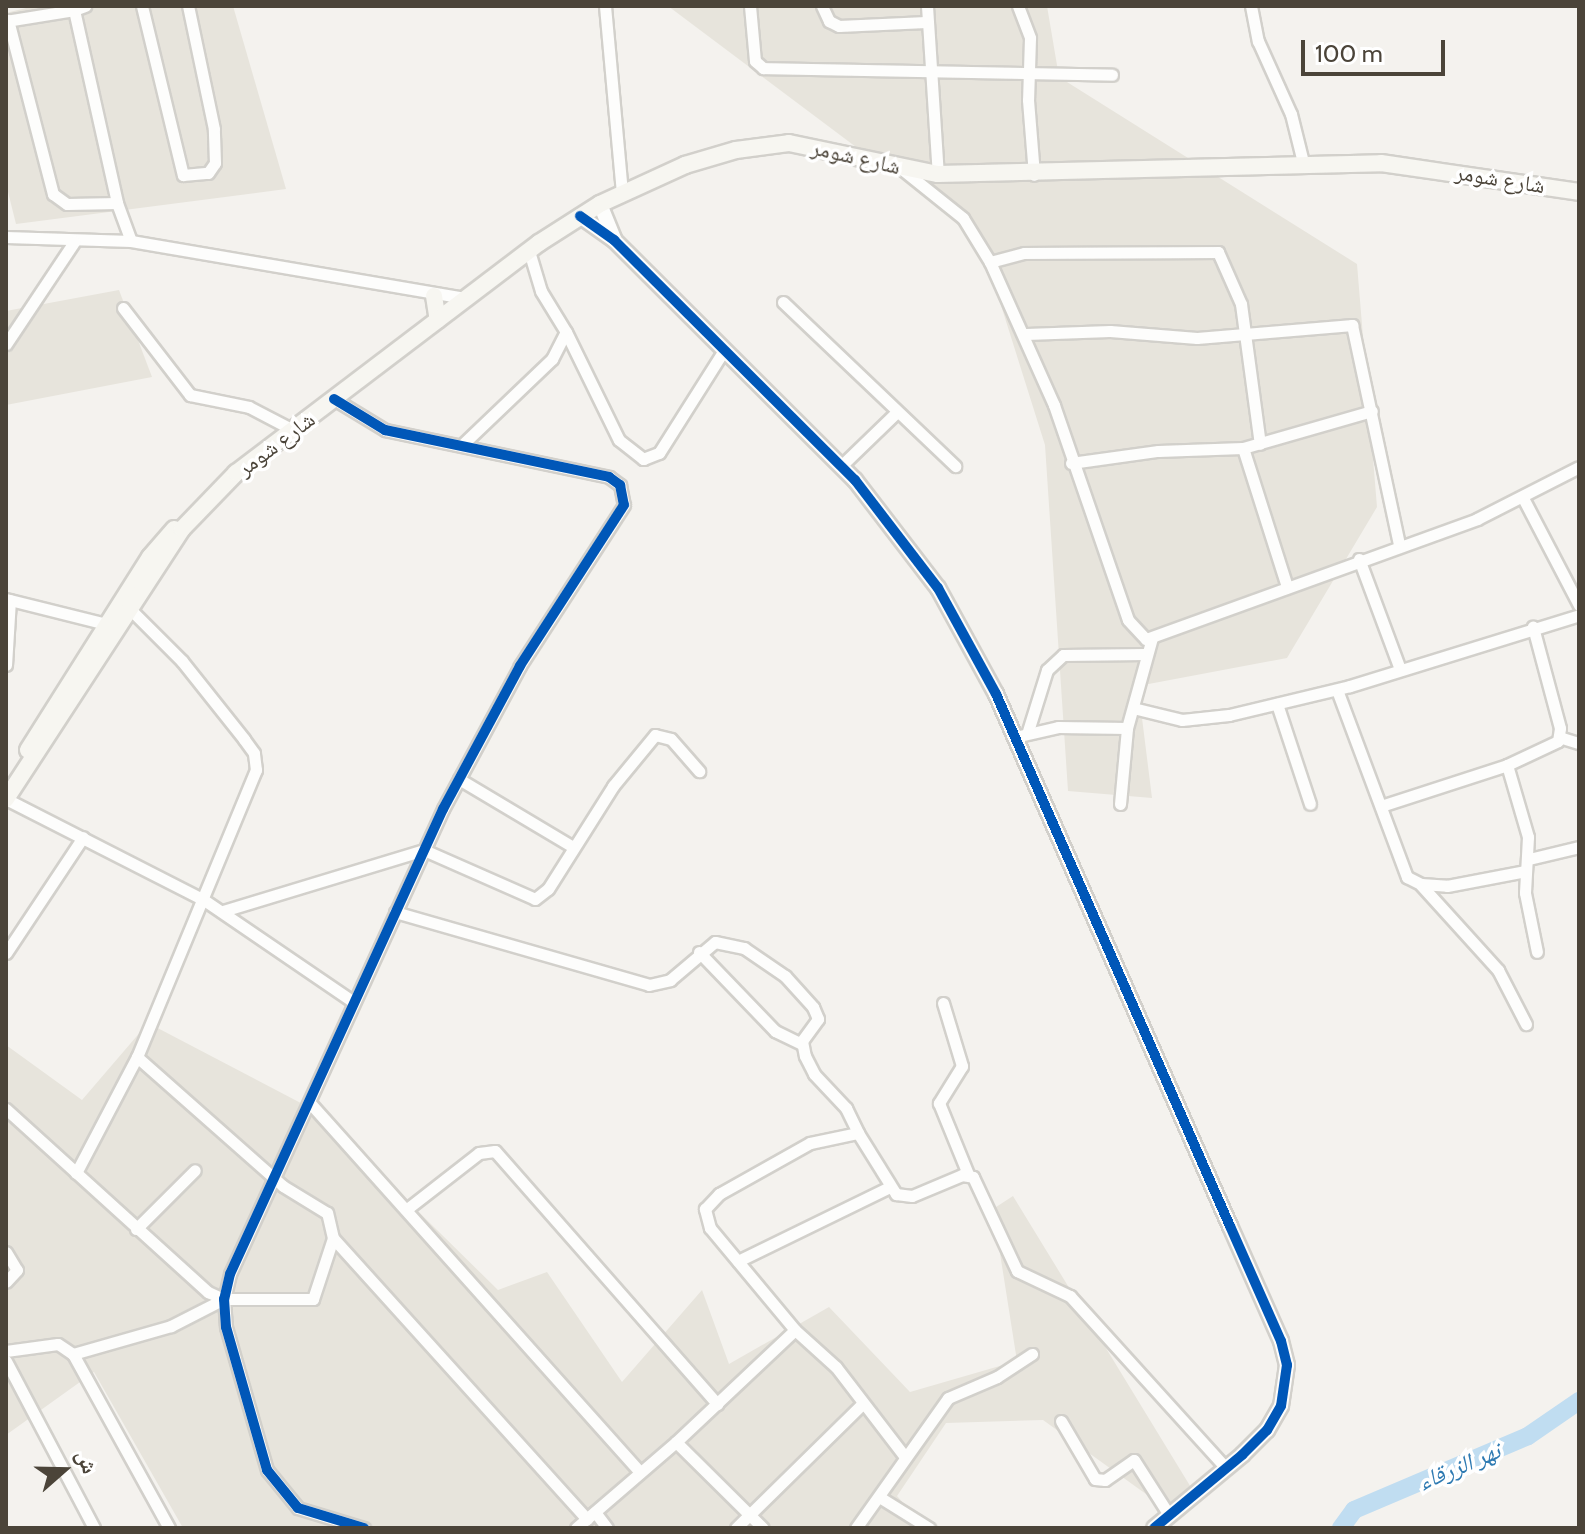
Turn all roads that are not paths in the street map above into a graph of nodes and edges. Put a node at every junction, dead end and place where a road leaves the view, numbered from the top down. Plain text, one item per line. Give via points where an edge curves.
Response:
1 (142, 6) edge
2 (188, 6) edge
3 (605, 6) edge
4 (750, 6) edge
5 (822, 6) edge
6 (927, 6) edge
7 (1018, 6) edge
8 (1251, 6) edge
9 (80, 8) edge
10 (7, 20) edge
11 (926, 22) junction
12 (929, 71) junction
13 (1030, 71) junction
14 (1112, 75) dead end
15 (1303, 162) junction
16 (900, 168) junction
17 (938, 174) junction
18 (1034, 175) junction
19 (622, 192) junction
20 (1579, 192) edge
21 (117, 203) junction
22 (600, 204) junction
23 (580, 216) junction
24 (6, 237) edge
25 (614, 240) junction
26 (131, 241) junction
27 (74, 242) junction
28 (529, 251) junction
29 (990, 262) junction
30 (434, 296) junction
31 (466, 298) junction
32 (783, 302) dead end
33 (123, 308) dead end
34 (438, 320) junction
35 (566, 332) junction
36 (1026, 334) junction
37 (1244, 334) junction
38 (6, 344) edge
39 (724, 350) junction
40 (334, 399) junction
41 (1372, 411) junction
42 (897, 412) junction
43 (293, 430) junction
44 (463, 444) junction
45 (1260, 444) junction
46 (1243, 448) junction
47 (1071, 463) junction
48 (841, 466) junction
49 (955, 466) dead end
50 (1579, 467) edge
51 (1523, 498) junction
52 (197, 511) junction
53 (1399, 545) junction
54 (1359, 559) junction
55 (1287, 587) junction
56 (8, 599) edge
57 (1579, 605) edge
58 (131, 610) junction
59 (1579, 615) edge
60 (113, 626) junction
61 (1533, 627) junction
62 (1152, 638) junction
63 (1146, 654) junction
64 (6, 665) edge
65 (1400, 669) junction
66 (1337, 690) junction
67 (1277, 704) junction
68 (1133, 708) junction
69 (1127, 728) junction
70 (1022, 734) junction
71 (1559, 737) junction
72 (1579, 743) edge
73 (1507, 765) junction
74 (699, 771) dead end
75 (459, 779) junction
76 (6, 784) edge
77 (6, 799) edge
78 (1120, 804) dead end
79 (1310, 804) dead end
80 (1381, 806) junction
81 (83, 837) junction
82 (573, 847) junction
83 (1579, 847) edge
84 (424, 850) junction
85 (1528, 865) junction
86 (1421, 884) junction
87 (204, 900) junction
88 (223, 911) junction
89 (395, 912) junction
90 (699, 952) junction
91 (1537, 952) dead end
92 (6, 953) edge
93 (352, 1001) junction
94 (943, 1003) dead end
95 (1526, 1024) dead end
96 (802, 1044) junction
97 (137, 1057) junction
98 (310, 1103) junction
99 (6, 1109) edge
100 (858, 1133) junction
101 (195, 1170) dead end
102 (76, 1173) junction
103 (968, 1174) junction
104 (274, 1178) junction
105 (888, 1188) junction
106 (407, 1209) junction
107 (136, 1229) junction
108 (333, 1238) junction
109 (6, 1252) edge
110 (738, 1261) junction
111 (6, 1282) edge
112 (224, 1299) junction
113 (795, 1330) junction
114 (6, 1351) edge
115 (73, 1354) junction
116 (1032, 1354) dead end
117 (6, 1361) edge
118 (863, 1403) junction
119 (717, 1404) junction
120 (1061, 1421) dead end
121 (676, 1442) junction
122 (905, 1457) junction
123 (1226, 1468) junction
124 (640, 1472) junction
125 (881, 1498) junction
126 (749, 1515) junction
127 (1169, 1515) junction
128 (591, 1516) junction
129 (94, 1528) edge
130 (169, 1528) edge
131 (364, 1528) edge
132 (576, 1528) edge
133 (607, 1528) edge
134 (736, 1528) edge
135 (763, 1528) edge
136 (856, 1528) edge
137 (929, 1528) edge
138 (1154, 1528) edge

1 - 2 street via 183,175 208,173 215,163 214,129
3 - 19 street
4 - 12 street via 755,61 763,68
5 - 11 street via 829,21 839,26
6 - 11 street
7 - 13 street via 1030,38
8 - 15 street via 1258,41 1285,98
9 - 10 street
9 - 21 street
10 - 21 street via 53,194 67,204
11 - 12 street
12 - 13 street
12 - 17 street
13 - 14 street
13 - 18 street
15 - 18 main road, شارع شومر
15 - 20 main road, شارع شومر via 1398,164
16 - 17 main road, شارع شومر
16 - 19 main road, شارع شومر via 789,143 708,157
16 - 29 street via 963,218
17 - 18 main road, شارع شومر
19 - 22 main road, شارع شومر
21 - 26 street
22 - 23 main road, شارع شومر
22 - 25 street
23 - 25 street
23 - 28 main road, شارع شومر
24 - 27 street
25 - 39 street
26 - 27 street
26 - 30 street via 242,263 341,273
27 - 38 street
28 - 31 main road, شارع شومر
28 - 35 street via 541,291
29 - 36 street
29 - 37 street via 1024,253 1213,250 1227,262
30 - 31 street
30 - 34 main road
31 - 34 main road, شارع شومر
32 - 42 street
33 - 43 street via 190,395 249,407
34 - 40 main road, شارع شومر
35 - 39 street via 619,440 643,459 659,453
35 - 44 street via 552,359
36 - 37 street
36 - 47 street
37 - 41 street via 1352,325
37 - 45 street
39 - 48 street
40 - 43 main road, شارع شومر
40 - 44 street via 385,430
41 - 45 street
41 - 53 street
42 - 48 street
42 - 49 street
43 - 52 main road, شارع شومر
44 - 75 street via 609,477 620,485 624,505 520,666
45 - 46 street
46 - 47 street via 1158,451
46 - 55 street
47 - 62 street via 1128,620 1137,634
48 - 70 street via 938,588
50 - 51 street
51 - 53 street
51 - 57 street
52 - 58 main road, شارع شومر
52 - 60 main road, شارع شومر via 162,540
53 - 54 street
54 - 55 street
54 - 65 street
55 - 62 street
56 - 60 street
56 - 64 street
58 - 60 main road, شارع شومر
58 - 87 street via 182,661 254,753 256,770
59 - 61 street
60 - 76 main road, شارع شومر
60 - 77 main road, شارع شومر
61 - 65 street
61 - 71 street
62 - 63 street
63 - 68 street
63 - 70 street via 1063,655 1047,670
65 - 66 street
66 - 67 street
66 - 80 street
67 - 68 street via 1199,720
67 - 79 street
68 - 69 street
69 - 70 street
69 - 78 street
70 - 123 street via 1281,1341 1287,1365 1281,1406 1267,1430
71 - 72 street
71 - 73 street via 1552,746
73 - 80 street
73 - 85 street via 1526,828
74 - 82 street via 671,739 655,735
75 - 82 street
75 - 84 street
77 - 81 street
80 - 86 street via 1401,869
81 - 87 street
81 - 92 street
82 - 84 street via 548,889 531,900
83 - 85 street
84 - 88 street
84 - 89 street
85 - 86 street via 1456,885
85 - 91 street via 1525,893
86 - 95 street via 1498,970
87 - 88 street
87 - 97 street
88 - 93 street
89 - 90 street via 649,985 670,980
89 - 93 street
90 - 96 street via 775,1031
90 - 96 street via 715,942 732,943 785,976 817,1014
93 - 98 street
94 - 103 street via 962,1066 939,1103
96 - 100 street via 814,1074 846,1108
97 - 102 street
97 - 104 street
98 - 104 street
98 - 106 street
99 - 102 street
100 - 105 street
100 - 110 street via 810,1143 711,1199 705,1209 707,1223
101 - 107 street
102 - 107 street
103 - 105 street via 912,1196
103 - 123 street via 986,1197 1017,1271 1077,1302
104 - 108 street via 323,1208
104 - 112 street via 235,1260
105 - 110 street
106 - 119 street via 479,1153 495,1151
106 - 124 street
107 - 112 street via 191,1280
108 - 112 street via 313,1299
108 - 128 street
109 - 111 street via 17,1270
110 - 113 street
112 - 115 street via 156,1331
112 - 131 street via 251,1426 273,1481 298,1508
113 - 118 street via 836,1367
113 - 119 street
114 - 115 street via 50,1343
115 - 130 street
116 - 122 street via 997,1377 948,1398
117 - 129 street
118 - 122 street
118 - 126 street
119 - 121 street
120 - 127 street via 1095,1479 1105,1480 1134,1460
121 - 124 street
121 - 126 street
122 - 125 street
123 - 127 street
124 - 128 street
125 - 136 street
125 - 137 street
126 - 134 street
126 - 135 street
127 - 138 street
128 - 132 street
128 - 133 street

